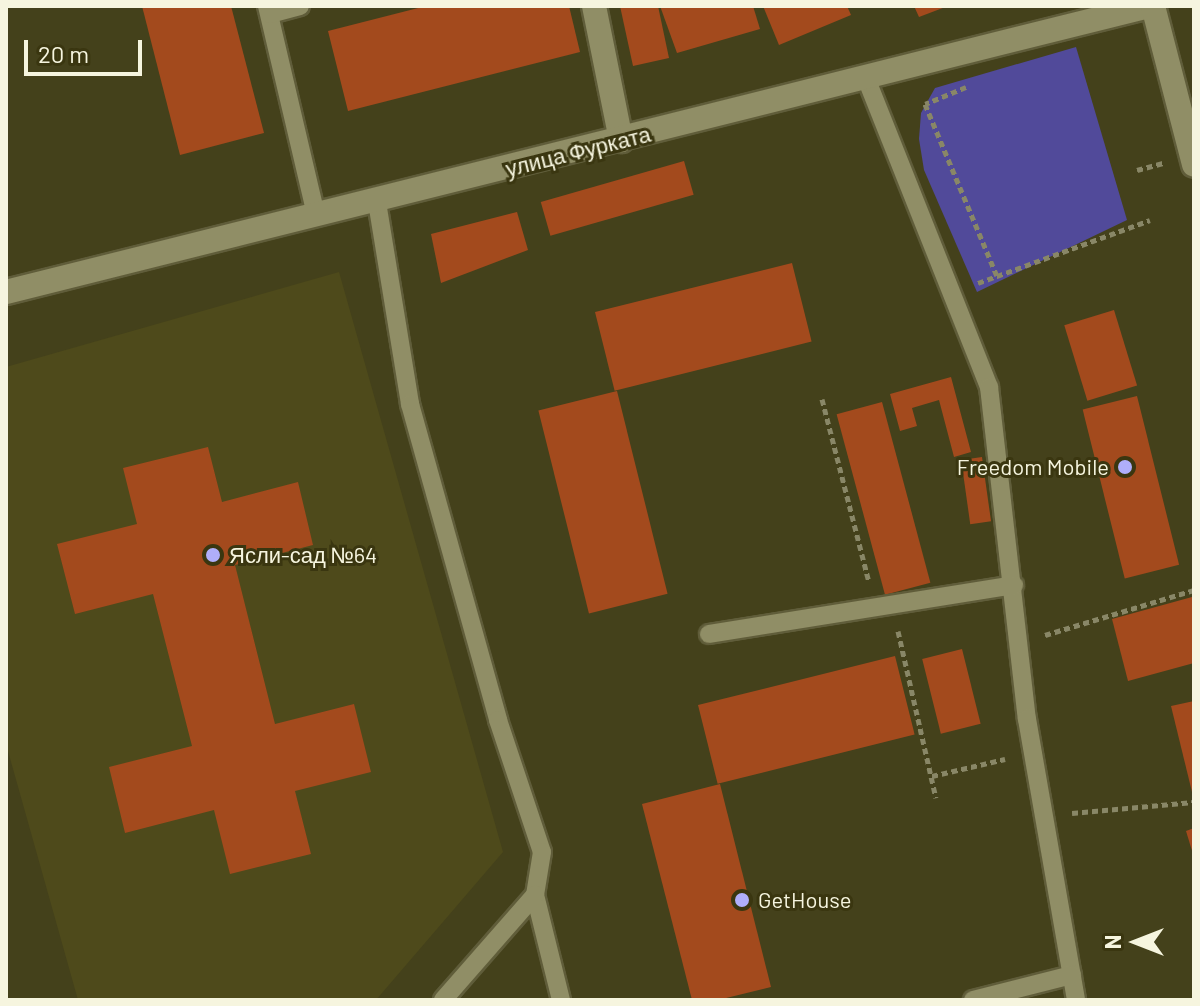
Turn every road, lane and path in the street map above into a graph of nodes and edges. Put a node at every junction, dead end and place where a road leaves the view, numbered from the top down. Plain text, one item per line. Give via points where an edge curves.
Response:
1 (300, 6) edge
2 (594, 6) edge
3 (1151, 6) edge
4 (269, 10) edge
5 (866, 78) junction
6 (980, 82) dead end
7 (621, 140) junction
8 (1194, 165) edge
9 (377, 202) junction
10 (316, 215) junction
11 (1150, 220) dead end
12 (997, 276) junction
13 (6, 292) edge
14 (951, 293) junction
15 (1014, 585) junction
16 (1194, 590) edge
17 (709, 634) dead end
18 (1019, 643) junction
19 (1033, 752) junction
20 (932, 776) dead end
21 (1194, 802) edge
22 (1046, 819) junction
23 (535, 895) junction
24 (1072, 975) junction
25 (452, 998) edge
26 (561, 1000) edge
27 (973, 1000) edge
28 (1076, 1000) edge

1 - 4 lane
2 - 7 street
3 - 5 street, улица Фурката
3 - 8 street
4 - 10 lane
5 - 7 street, улица Фурката
5 - 14 lane
6 - 12 path via 925,104
7 - 9 street, улица Фурката
9 - 10 street, улица Фурката
9 - 23 lane via 417,434 498,720 542,852
10 - 13 street, улица Фурката
11 - 12 path
12 - 14 path
14 - 15 lane via 989,387
15 - 17 lane
15 - 18 lane
16 - 18 path
18 - 19 lane
19 - 20 path
19 - 22 lane
21 - 22 path via 1098,807
22 - 24 lane
23 - 25 lane
23 - 26 lane
24 - 27 lane
24 - 28 lane

